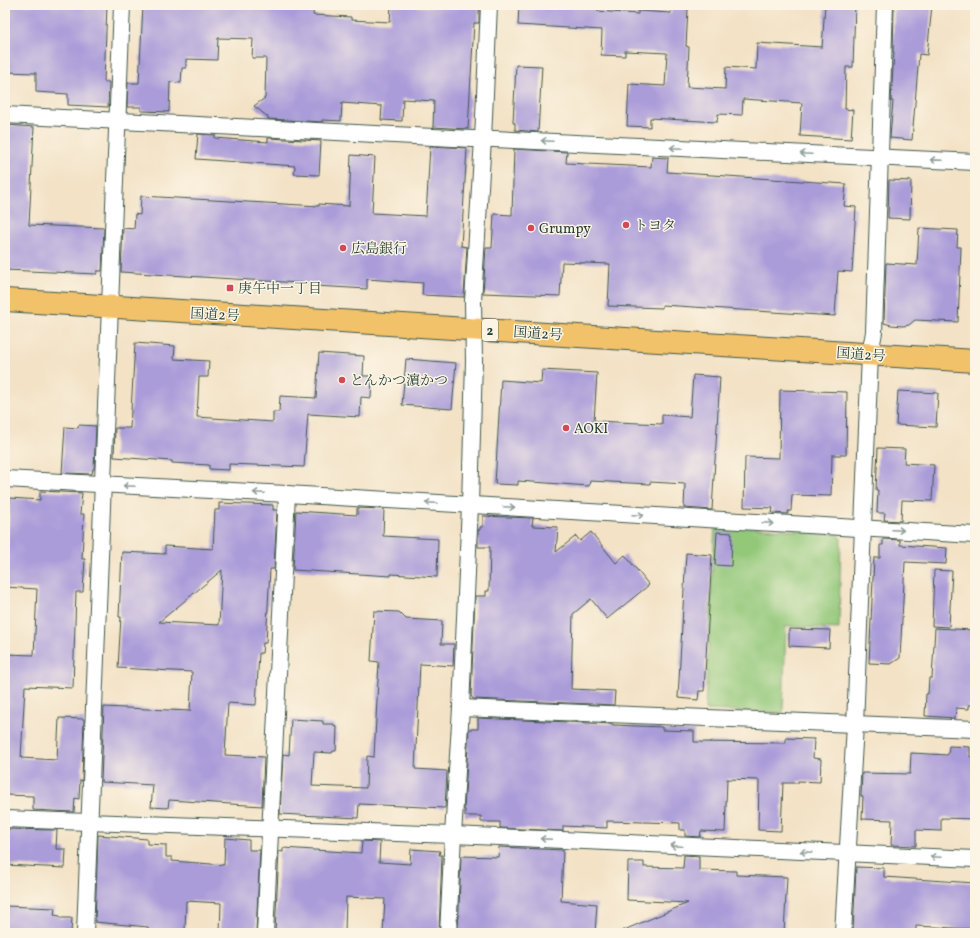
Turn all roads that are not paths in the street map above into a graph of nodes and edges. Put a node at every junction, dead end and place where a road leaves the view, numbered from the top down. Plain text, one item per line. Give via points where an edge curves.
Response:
1 (122, 5) edge
2 (489, 5) edge
3 (885, 5) edge
4 (5, 115) edge
5 (117, 122) junction
6 (483, 139) junction
7 (880, 158) junction
8 (975, 162) edge
9 (5, 300) edge
10 (111, 308) junction
11 (474, 329) junction
12 (870, 354) junction
13 (975, 361) edge
14 (5, 479) edge
15 (104, 485) junction
16 (287, 494) junction
17 (470, 505) junction
18 (862, 528) junction
19 (975, 535) edge
20 (461, 708) junction
21 (855, 725) junction
22 (975, 729) edge
23 (5, 819) edge
24 (90, 823) junction
25 (270, 828) junction
26 (452, 835) junction
27 (848, 854) junction
28 (975, 859) edge
29 (85, 933) edge
30 (265, 933) edge
31 (448, 933) edge
32 (843, 933) edge

1 - 5 street
2 - 6 street
3 - 7 street
4 - 5 street
5 - 6 street
5 - 10 street
7 -> 6 street
6 - 11 street via 473,301
8 -> 7 street
7 - 12 street via 874,332
9 - 10 highway, 国道2号 / 2
10 - 11 highway, 国道2号 / 2
10 - 15 street
11 - 12 highway, 国道2号 / 2
11 - 17 street
12 - 13 highway, 国道2号 / 2
12 - 18 street
14 - 15 street
16 -> 15 street
15 - 24 street
17 -> 16 street
16 - 25 street
17 -> 18 street
17 - 20 street
18 -> 19 street
18 - 21 street
20 - 21 street
20 - 26 street
21 - 22 street
21 - 27 street
23 - 24 street
24 - 25 street
24 - 29 street
25 - 26 street
25 - 30 street
27 -> 26 street
26 - 31 street
28 -> 27 street
27 - 32 street

